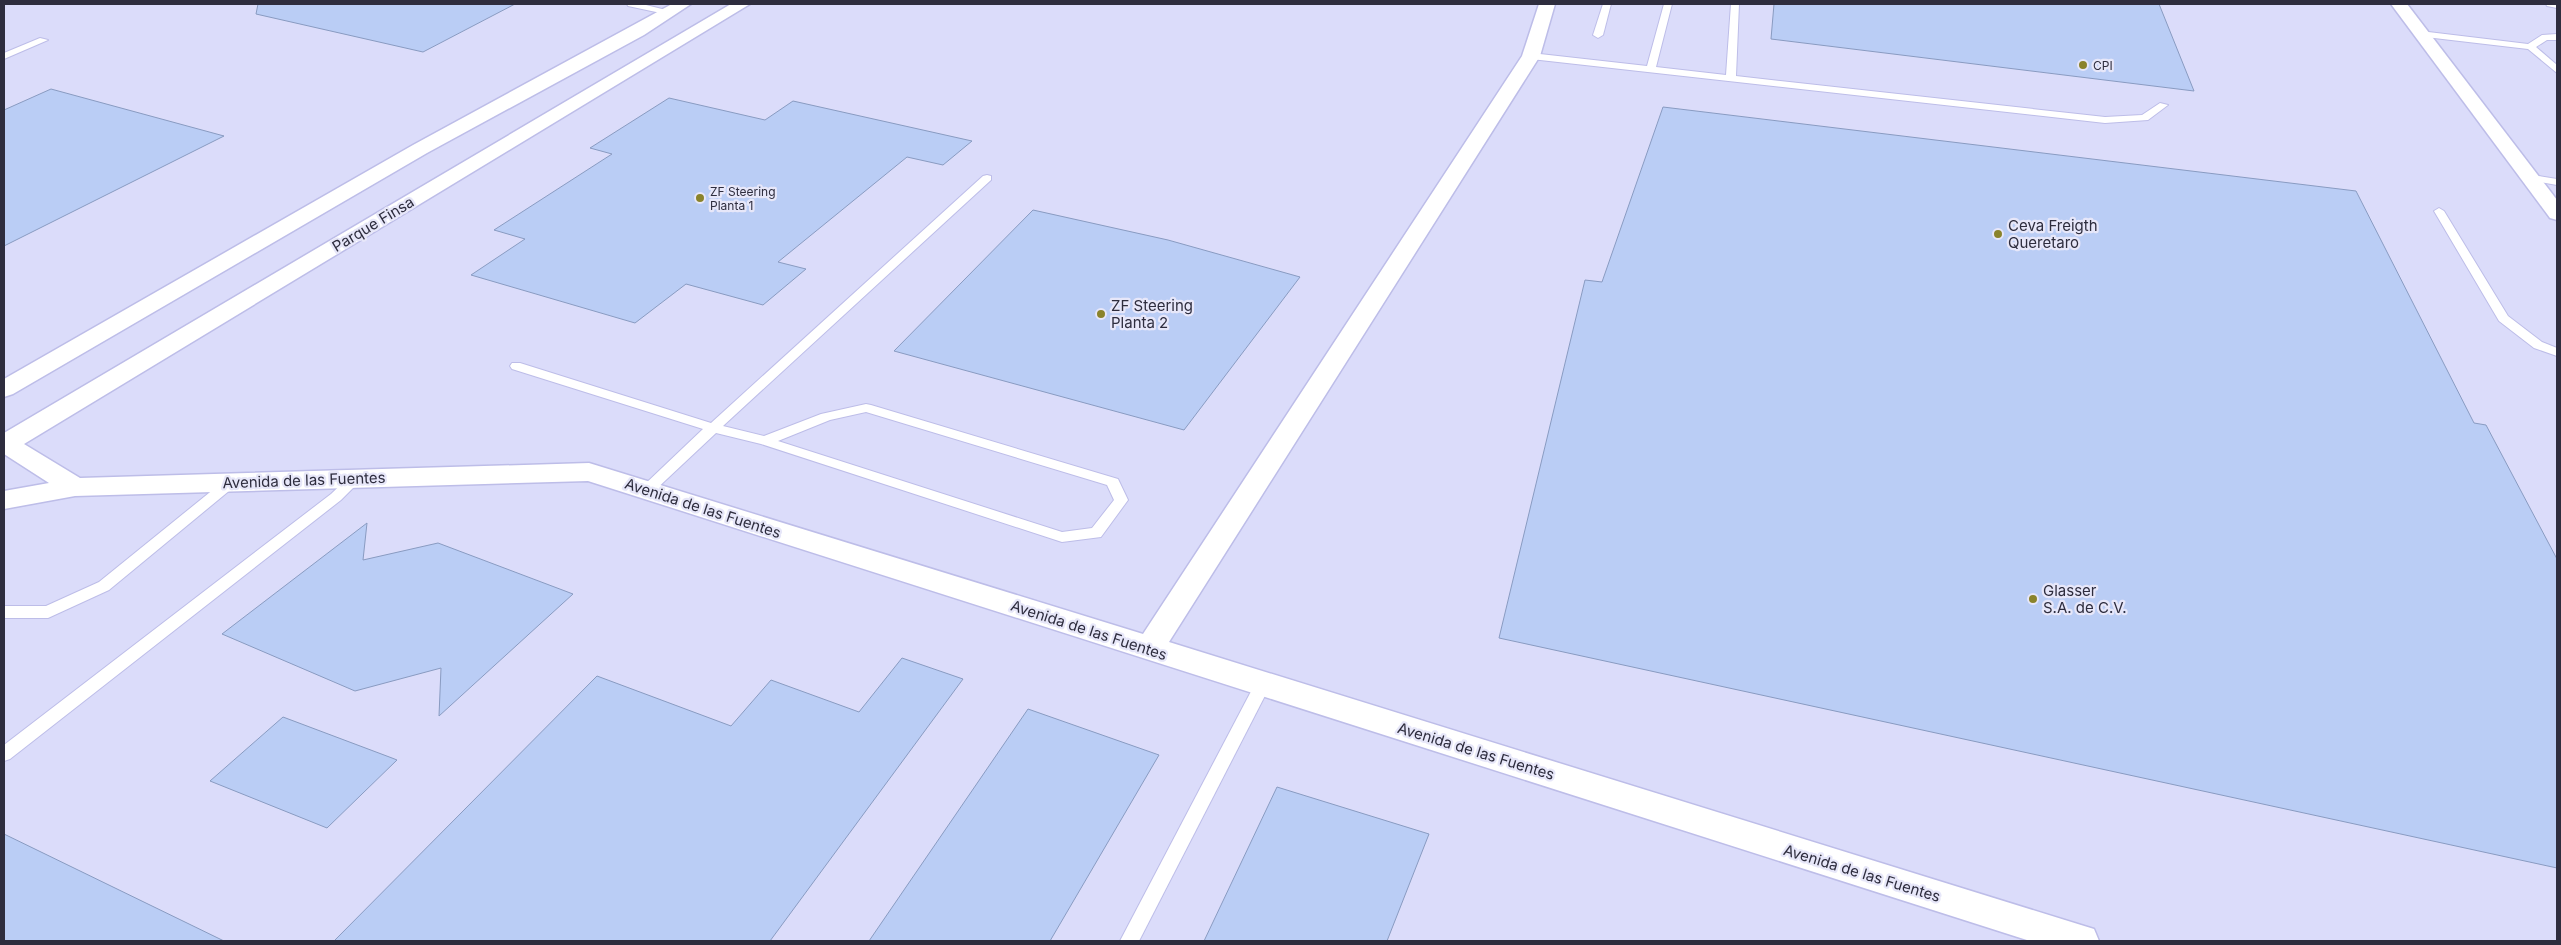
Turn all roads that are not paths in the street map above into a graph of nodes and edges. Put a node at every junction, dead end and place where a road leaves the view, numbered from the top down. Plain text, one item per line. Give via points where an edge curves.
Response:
1 (631, 4) edge
2 (742, 4) edge
3 (1547, 4) edge
4 (1607, 4) edge
5 (1668, 4) edge
6 (1735, 4) edge
7 (2399, 4) edge
8 (2550, 4) edge
9 (2557, 5) edge
10 (676, 8) edge
11 (638, 31) junction
12 (2420, 34) junction
13 (1598, 35) dead end
14 (2557, 37) edge
15 (683, 39) junction
16 (43, 40) dead end
17 (2530, 47) junction
18 (4, 56) edge
19 (1531, 56) junction
20 (1651, 68) junction
21 (2557, 70) edge
22 (1731, 77) junction
23 (2164, 106) dead end
24 (420, 149) junction
25 (474, 164) junction
26 (987, 178) dead end
27 (2532, 178) junction
28 (2557, 182) edge
29 (2439, 211) dead end
30 (2557, 214) edge
31 (2557, 352) edge
32 (516, 366) dead end
33 (4, 389) edge
34 (714, 428) junction
35 (765, 441) junction
36 (4, 443) edge
37 (355, 479) junction
38 (230, 483) junction
39 (75, 487) junction
40 (647, 490) junction
41 (4, 500) edge
42 (4, 612) edge
43 (1150, 649) junction
44 (1263, 684) junction
45 (4, 754) edge
46 (1129, 941) edge
47 (2081, 941) edge

1 - 10 lane
2 - 15 street, Parque Finsa
3 - 19 street
4 - 13 lane
5 - 20 lane
6 - 22 lane
7 - 12 street
8 - 9 lane
10 - 11 street
11 - 15 street
11 - 24 street
12 - 17 lane
12 - 27 street
14 - 17 lane via 2544,37
15 - 25 street, Parque Finsa
16 - 18 lane
17 - 21 lane
19 - 20 lane
19 - 43 street
20 - 22 lane
22 - 23 lane via 2105,120 2144,118
24 - 25 street
24 - 33 street
25 - 36 street, Parque Finsa
26 - 34 lane
27 - 28 lane
27 - 30 street
29 - 31 lane via 2503,318 2538,345
32 - 34 lane
34 - 35 lane
34 - 40 lane
35 - 35 lane via 1062,536 1096,533 1121,500 1113,482 866,408 826,417
36 - 39 street
37 - 38 street, Avenida de las Fuentes
37 - 40 street, Avenida de las Fuentes via 589,472
37 - 45 lane
38 - 39 street, Avenida de las Fuentes
38 - 42 lane via 104,586 48,612
39 - 41 street, Avenida de las Fuentes
40 - 43 street, Avenida de las Fuentes
43 - 44 street, Avenida de las Fuentes
44 - 46 lane
44 - 47 street, Avenida de las Fuentes

